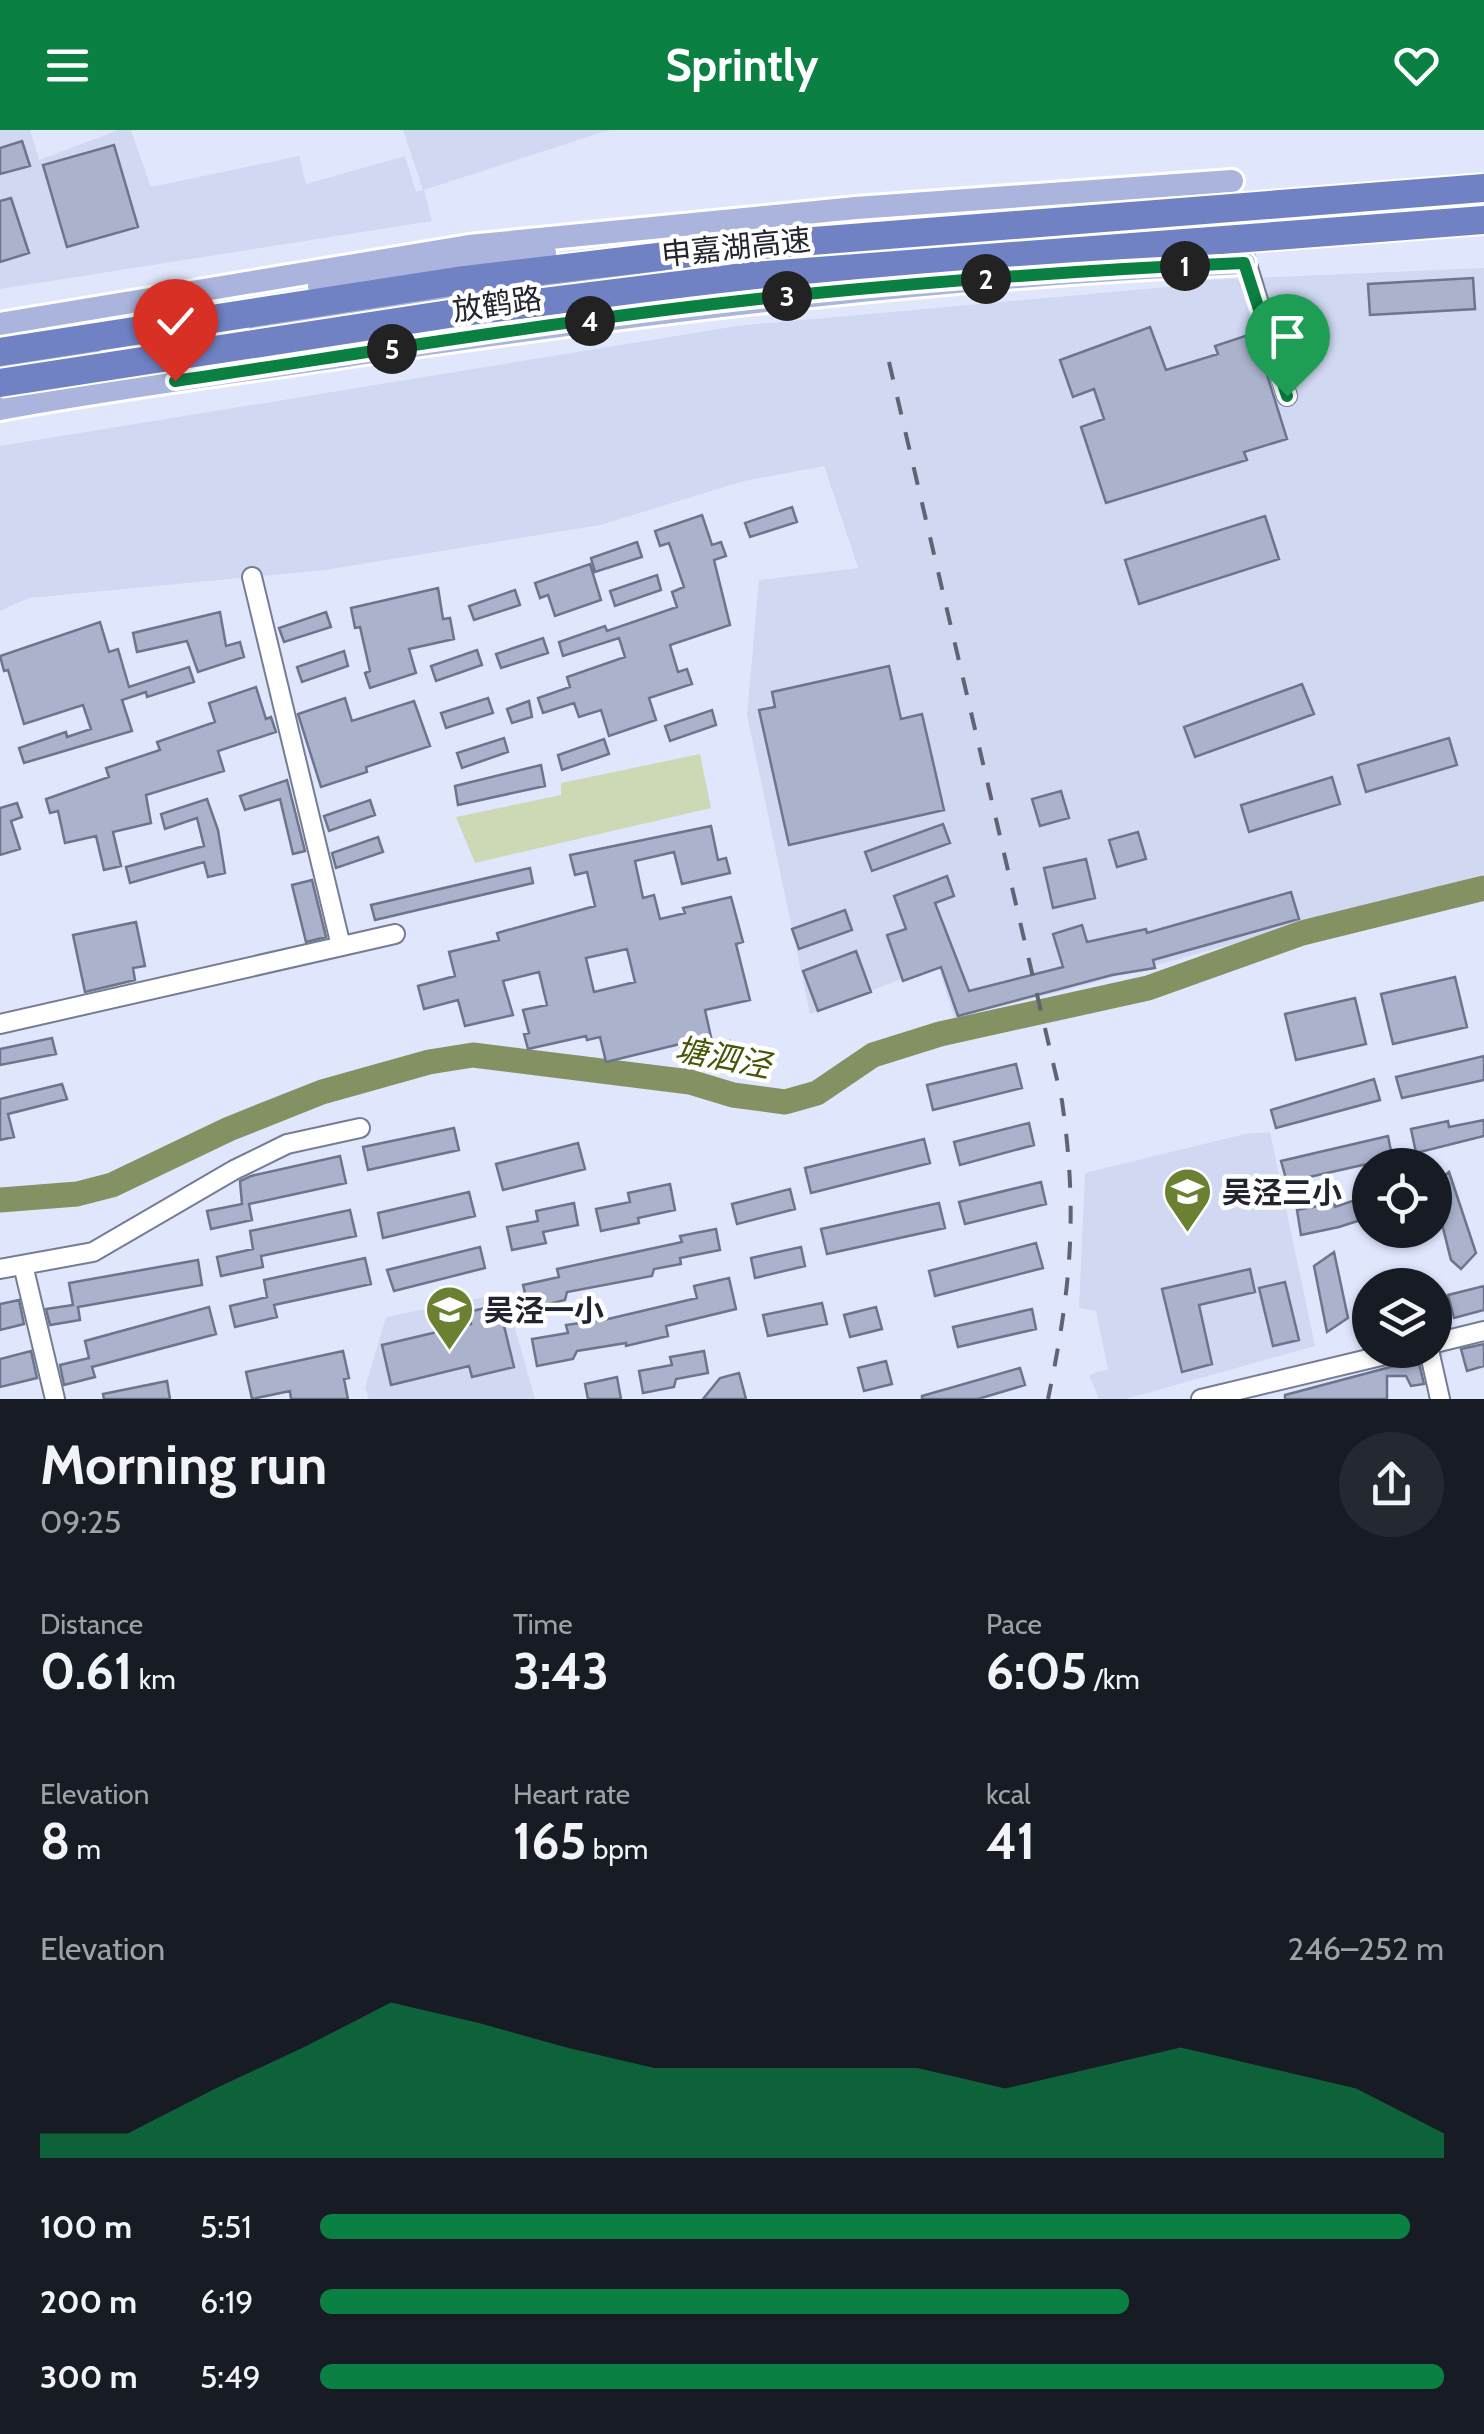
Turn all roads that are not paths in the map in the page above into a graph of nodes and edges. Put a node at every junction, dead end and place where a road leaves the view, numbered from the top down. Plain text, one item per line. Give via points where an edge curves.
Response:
1 (1232, 181) joint
2 (1484, 188) edge
3 (1484, 220) edge
4 (1175, 225) junction
5 (1244, 263) junction
6 (0, 324) edge
7 (0, 338) edge
8 (0, 350) edge
9 (0, 369) edge
10 (0, 383) edge
11 (1287, 396) dead end
12 (0, 399) edge
13 (0, 410) edge
14 (252, 577) dead end
15 (395, 934) dead end
16 (342, 946) junction
17 (0, 1024) edge
18 (360, 1128) dead end
19 (23, 1265) junction
20 (0, 1269) edge
21 (1484, 1331) edge
22 (1452, 1339) edge
23 (1352, 1363) edge
24 (1433, 1368) edge
25 (55, 1399) edge
26 (1201, 1399) edge
27 (1440, 1399) edge

1 - 5 street
1 - 6 main road, 放鹤路 via 856,208 469,246
2 - 8 highway, 申嘉湖高速, bridge via 749,246 457,281
3 - 10 highway, 申嘉湖高速, bridge via 752,276 462,312
4 - 7 main road, bridge via 1102,208 698,236 469,263
4 - 8 main road, 放鹤路, bridge via 786,239
4 - 9 main road, 放鹤路 via 516,288
4 - 12 main road, bridge via 1106,259 642,303
5 - 11 street
5 - 13 main road, 放鹤路 via 803,294
14 - 16 street
15 - 16 street
16 - 17 street
18 - 19 street via 287,1144 93,1252
19 - 20 street
19 - 25 street
21 - 22 street
23 - 26 street
24 - 27 street

